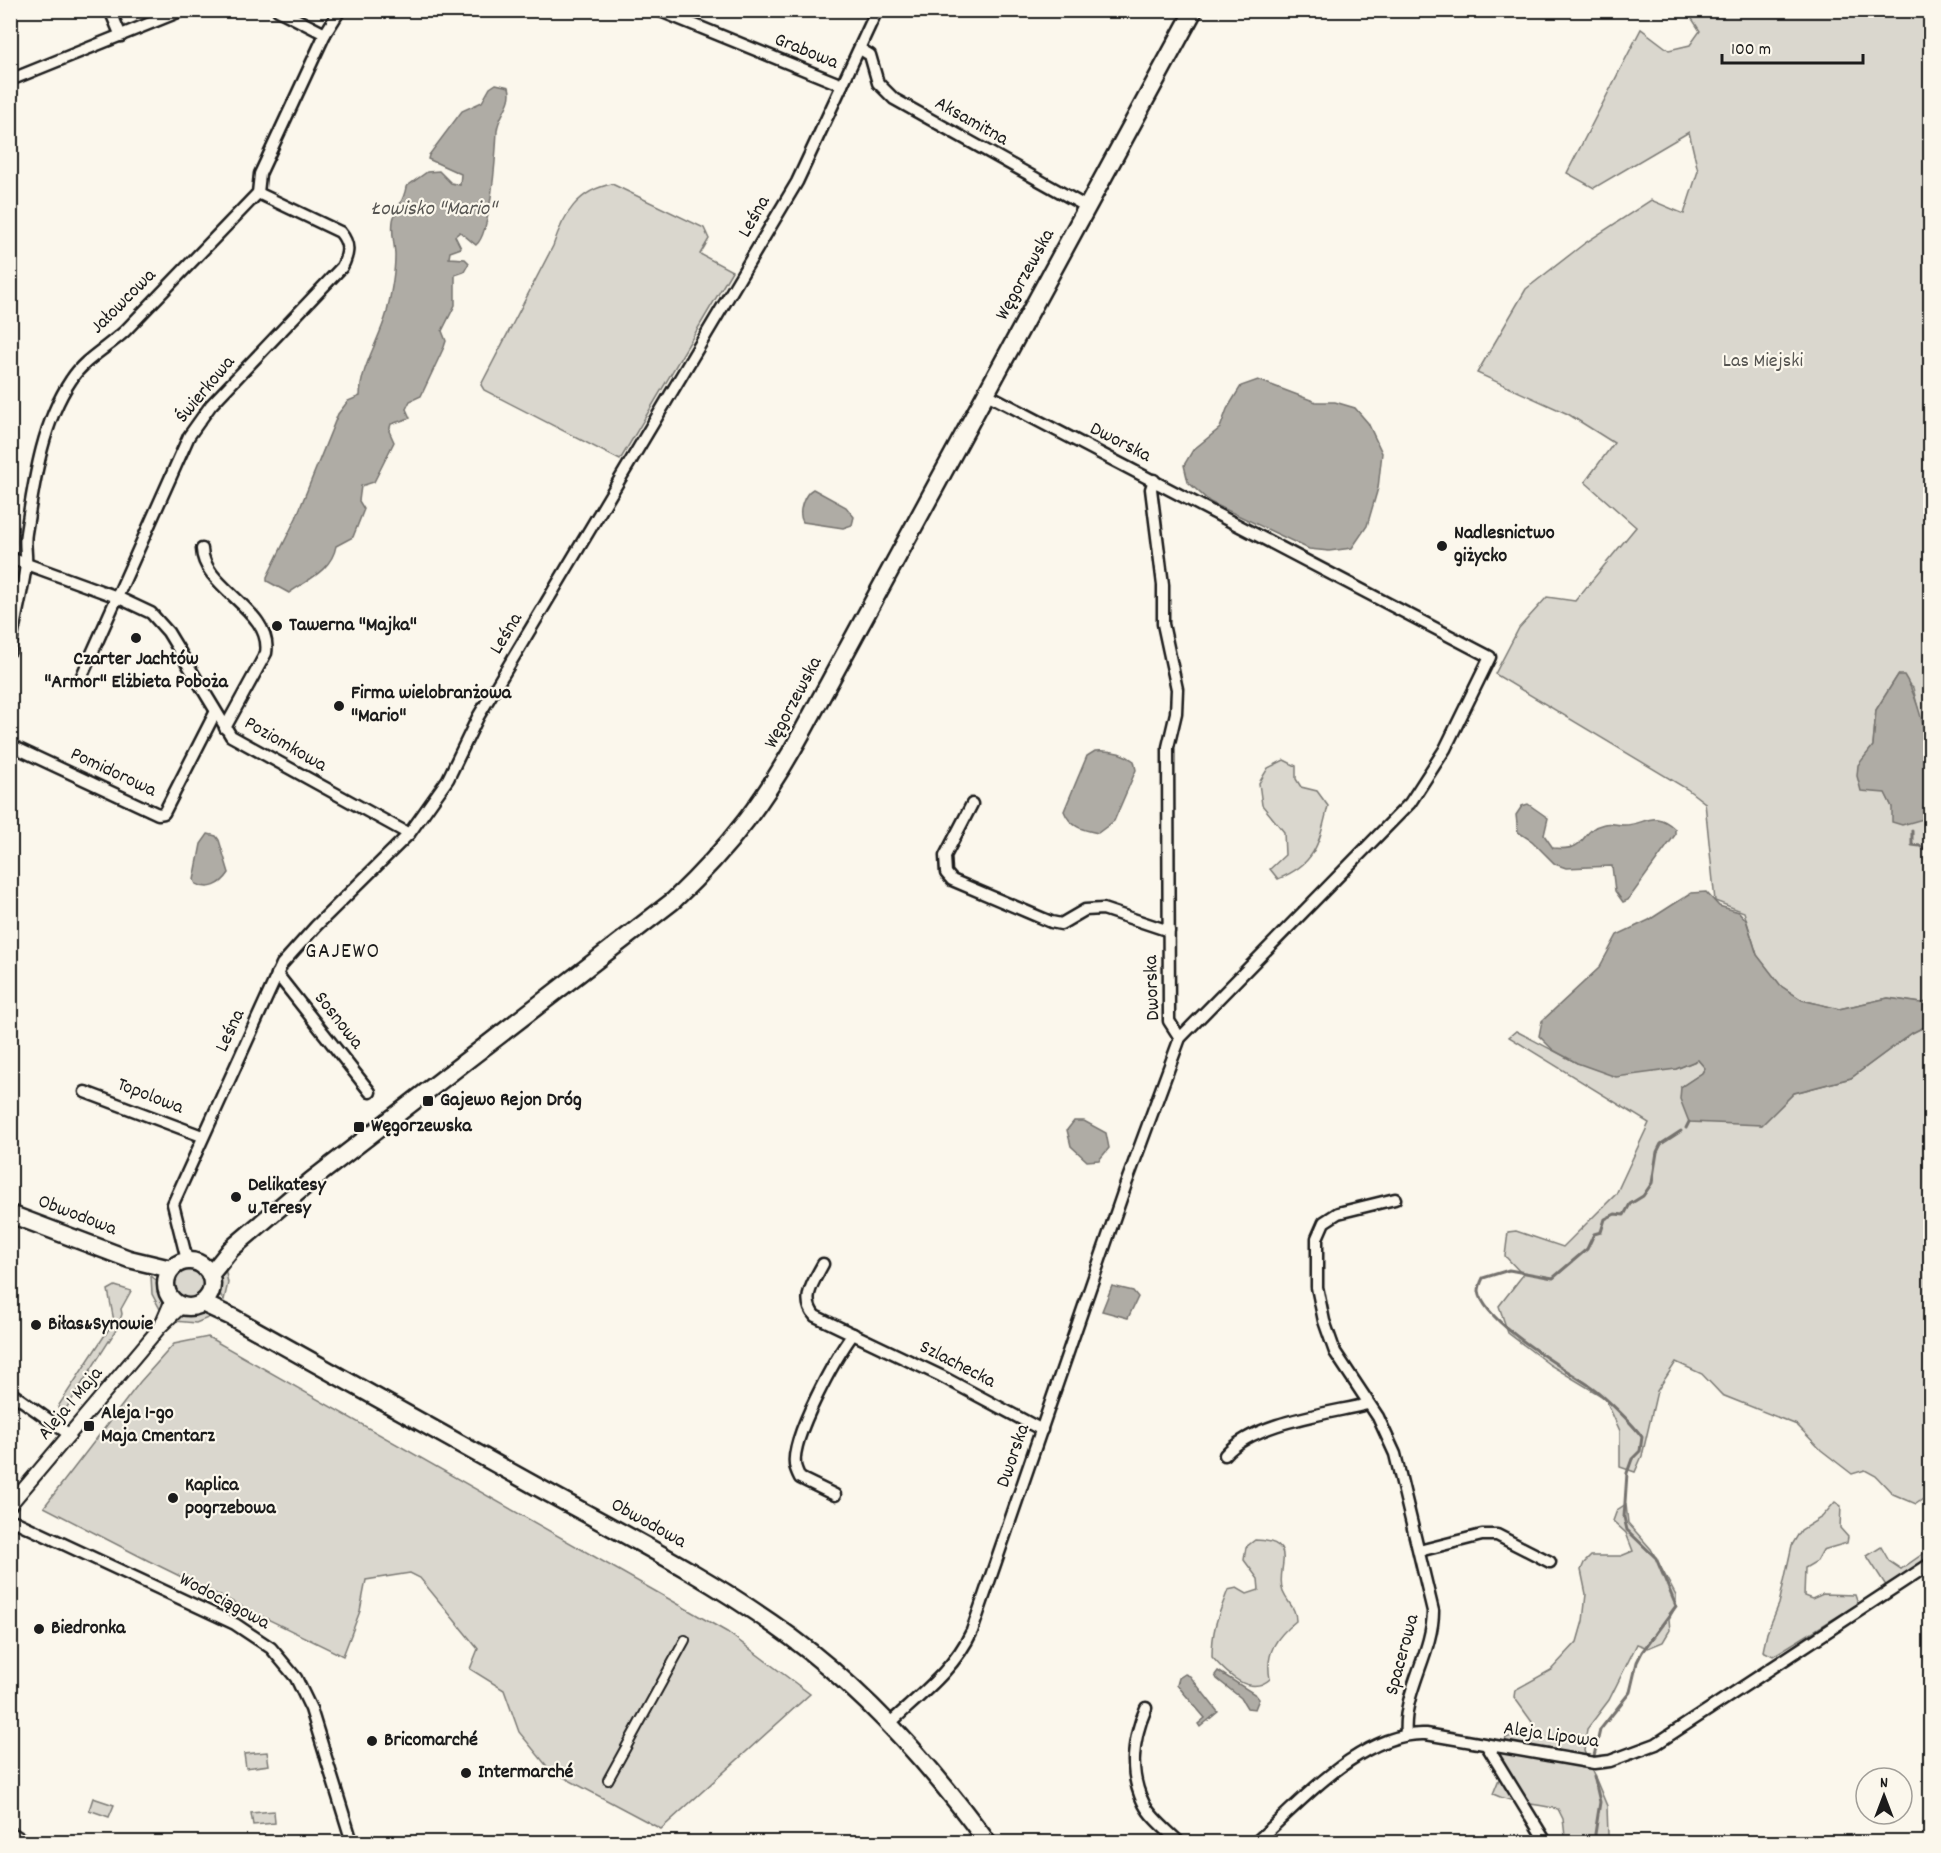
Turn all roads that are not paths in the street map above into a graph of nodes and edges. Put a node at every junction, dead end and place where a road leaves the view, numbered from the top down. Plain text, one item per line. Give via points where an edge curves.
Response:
1 (110, 10) edge
2 (183, 10) edge
3 (278, 10) edge
4 (340, 10) edge
5 (658, 10) edge
6 (877, 10) edge
7 (1194, 10) edge
8 (325, 34) junction
9 (121, 36) junction
10 (860, 49) junction
11 (10, 80) edge
12 (842, 86) junction
13 (258, 193) junction
14 (1087, 207) junction
15 (985, 393) junction
16 (1154, 480) junction
17 (201, 549) dead end
18 (10, 558) edge
19 (26, 563) junction
20 (117, 597) junction
21 (10, 651) edge
22 (81, 678) dead end
23 (215, 713) junction
24 (225, 728) junction
25 (10, 745) edge
26 (972, 804) dead end
27 (409, 834) junction
28 (1169, 931) junction
29 (277, 974) junction
30 (1180, 1038) junction
31 (85, 1092) dead end
32 (370, 1092) dead end
33 (202, 1137) junction
34 (1395, 1199) dead end
35 (10, 1214) edge
36 (823, 1264) dead end
37 (199, 1266) junction
38 (168, 1275) junction
39 (206, 1298) junction
40 (177, 1303) junction
41 (853, 1334) junction
42 (10, 1392) edge
43 (1368, 1404) junction
44 (1042, 1430) junction
45 (70, 1435) junction
46 (1225, 1455) dead end
47 (835, 1496) dead end
48 (10, 1505) edge
49 (10, 1519) edge
50 (1419, 1551) junction
51 (1550, 1562) dead end
52 (1930, 1564) edge
53 (685, 1640) dead end
54 (1146, 1708) dead end
55 (889, 1724) junction
56 (1406, 1735) junction
57 (1487, 1746) junction
58 (608, 1780) dead end
59 (350, 1830) junction
60 (10, 1832) edge
61 (26, 1842) edge
62 (352, 1842) edge
63 (359, 1842) edge
64 (987, 1842) edge
65 (1179, 1842) edge
66 (1256, 1842) edge
67 (1546, 1842) edge

1 - 9 street
2 - 9 street
3 - 8 street
4 - 8 street
5 - 12 street, Grabowa
6 - 10 street, Leśna
7 - 14 main road, Węgorzewska
8 - 13 street via 260,174
9 - 11 street
10 - 12 street, Leśna
10 - 14 street, Aksamitna via 870,55 878,83 894,99
12 - 27 street, Leśna via 797,182 478,717 448,779
13 - 19 street, Jałowcowa via 113,343 92,356 72,378 45,439 26,536
13 - 20 street, Świerkowa via 340,232 346,240 347,257 198,422
14 - 15 main road, Węgorzewska
15 - 16 street, Dworska
15 - 37 main road, Węgorzewska via 782,770 725,849 673,901 363,1140 231,1249
16 - 28 street, Dworska via 1151,489 1163,585 1162,624 1178,701 1168,747
16 - 30 street via 1490,657 1445,749 1410,803
17 - 24 street via 205,565 258,623 268,646
18 - 19 street, Poziomkowa
19 - 20 street, Poziomkowa
19 - 21 street, Jałowcowa
20 - 22 street, Świerkowa
20 - 23 street, Poziomkowa via 157,618
23 - 24 street, Poziomkowa
23 - 25 street, Pomidorowa via 164,813 158,814
24 - 27 street, Poziomkowa via 241,743
26 - 28 street via 945,856 946,873 952,880 1052,922 1061,924 1085,909 1103,909
27 - 29 street, Leśna via 292,951
28 - 30 street, Dworska via 1170,1025
29 - 32 street, Sosnowa
29 - 33 street, Leśna
30 - 44 street, Dworska
31 - 33 street, Topolowa
33 - 37 street, Leśna via 173,1204
34 - 43 street, Spacerowa via 1329,1217 1317,1238 1317,1287 1324,1322 1344,1368
35 - 38 main road, Obwodowa
36 - 41 street, Szlachecka via 807,1305 815,1316
37 - 38 main road
37 - 39 main road
38 - 40 main road via 167,1291
39 - 40 main road via 189,1307
39 - 55 main road, Obwodowa via 232,1317 720,1588 816,1657
40 - 45 street, Aleja 1 Maja
41 - 44 street, Szlachecka
41 - 47 street via 820,1391 794,1463 800,1478
42 - 45 street
43 - 46 street via 1266,1428 1242,1439
43 - 50 street, Spacerowa via 1387,1432 1395,1454
44 - 55 street, Dworska via 982,1608 962,1651 948,1670
45 - 48 street, Aleja 1 Maja
49 - 59 street, Wodociągowa via 203,1608 247,1630 271,1648 296,1678 307,1699
50 - 51 street via 1482,1535 1497,1535
50 - 56 street, Spacerowa via 1433,1622 1406,1712
52 - 57 street, Aleja Lipowa via 1648,1748 1594,1763
53 - 58 street
54 - 65 street via 1135,1734 1134,1779 1144,1806
55 - 64 main road, Obwodowa
56 - 57 street, Aleja Lipowa via 1426,1734
56 - 66 street, Aleja Lipowa via 1352,1758
57 - 67 street
59 - 62 street, Wodociągowa
59 - 63 street, Wodociągowa
60 - 61 street

